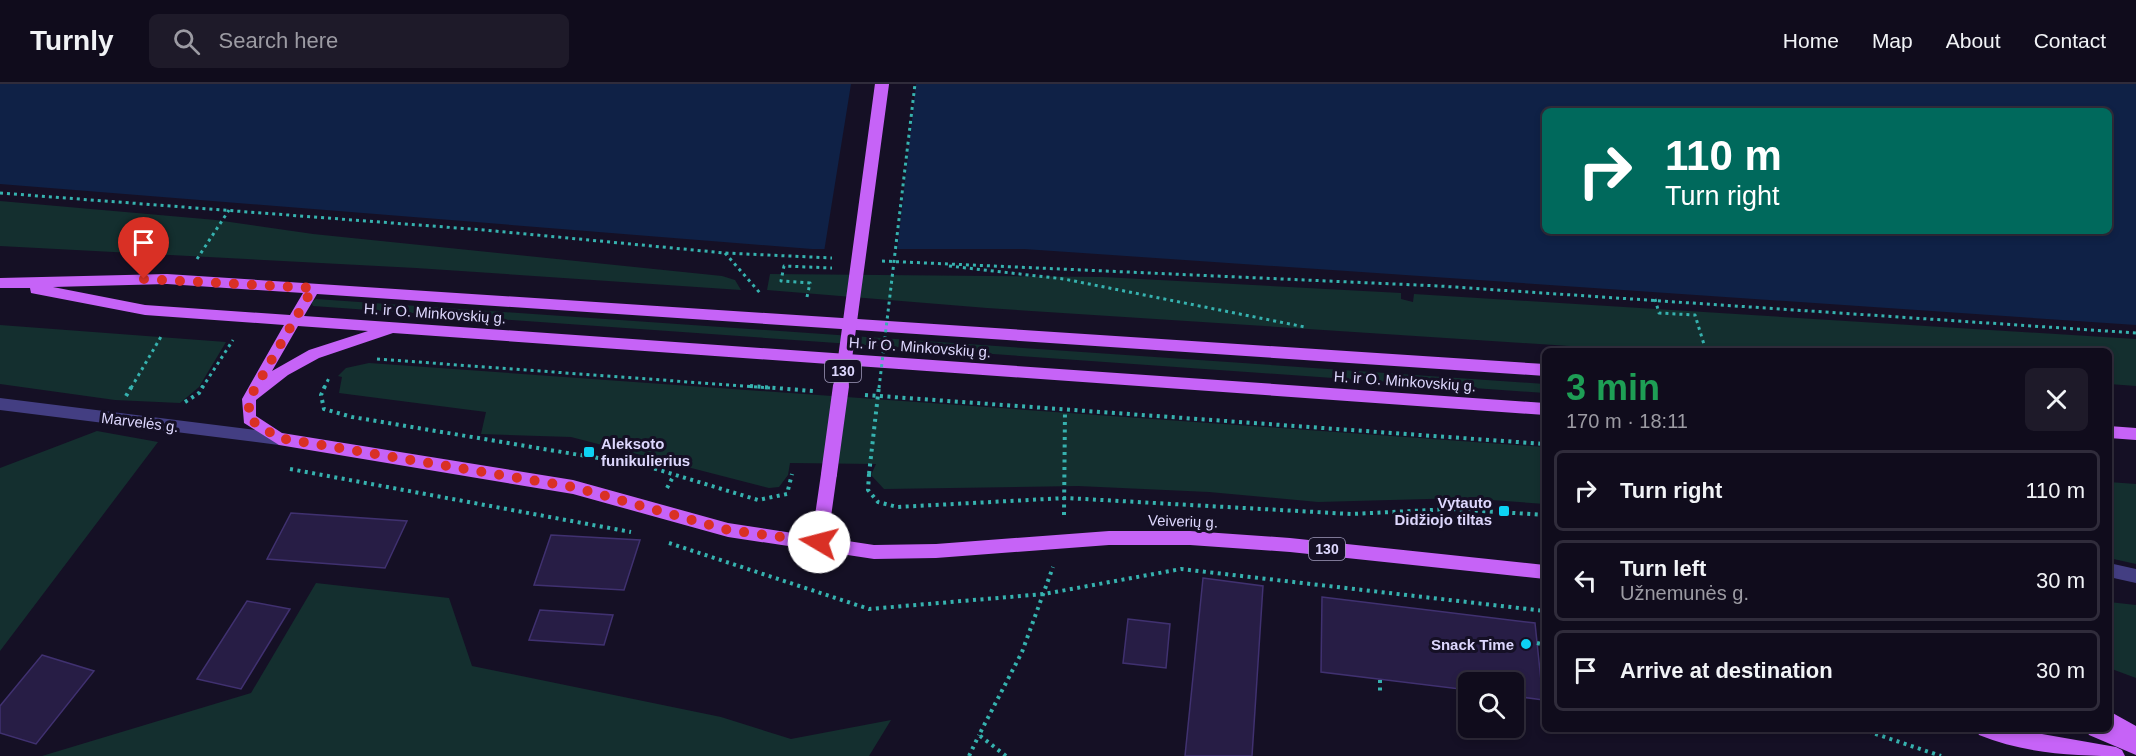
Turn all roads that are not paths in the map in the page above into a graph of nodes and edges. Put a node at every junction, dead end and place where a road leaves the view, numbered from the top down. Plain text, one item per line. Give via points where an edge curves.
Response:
1 (882, 84) edge
2 (5, 284) edge
3 (313, 288) junction
4 (293, 321) junction
5 (394, 329) junction
6 (1542, 370) edge
7 (249, 399) junction
8 (0, 404) edge
9 (1542, 409) edge
10 (2112, 432) edge
11 (2136, 434) edge
12 (279, 438) junction
13 (819, 542) junction
14 (2112, 571) edge
15 (1542, 572) edge
16 (2136, 576) edge
17 (2112, 722) edge
18 (1995, 732) edge
19 (2007, 732) edge
20 (2102, 732) edge
21 (2136, 736) edge
22 (2018, 739) junction
23 (2136, 746) edge
24 (2116, 756) edge

1 - 13 main road, 130, bridge
2 - 3 main road, H. ir O. Minkovskių g. via 167,279
2 - 4 main road, H. ir O. Minkovskių g. via 145,310
3 - 4 main road
3 - 6 main road, H. ir O. Minkovskių g.
4 - 5 main road, H. ir O. Minkovskių g.
4 - 7 main road
5 - 7 main road via 314,354 283,371
5 - 9 main road, H. ir O. Minkovskių g.
7 - 12 main road via 249,419
8 - 12 street, Marvelės g. via 116,412
10 - 11 main road
12 - 13 main road, Veiverių g. via 573,487 728,530
13 - 15 main road, Veiverių g. / 130 via 874,552 1109,538 1190,538
14 - 16 street
17 - 21 main road
18 - 22 main road
19 - 22 main road
20 - 23 main road
22 - 24 main road

